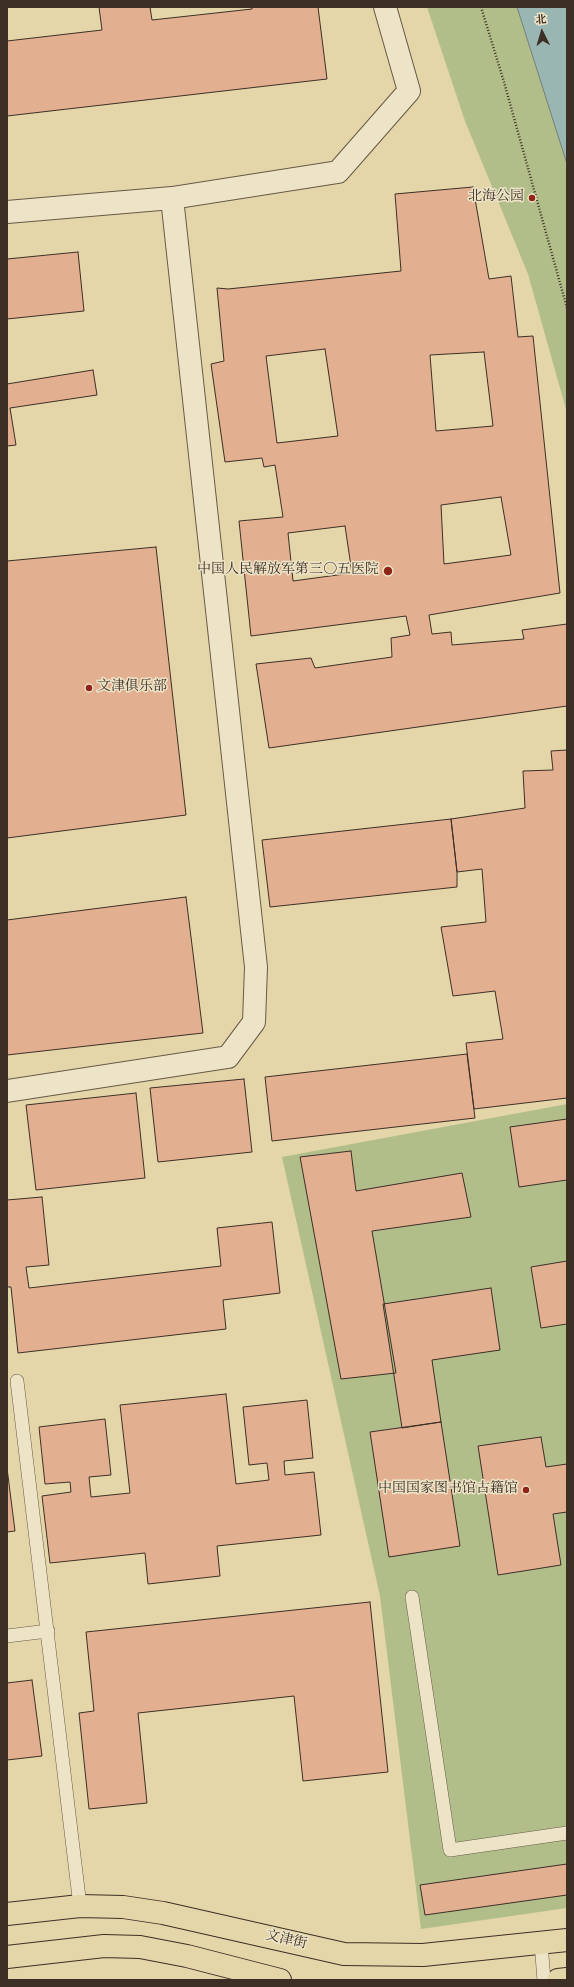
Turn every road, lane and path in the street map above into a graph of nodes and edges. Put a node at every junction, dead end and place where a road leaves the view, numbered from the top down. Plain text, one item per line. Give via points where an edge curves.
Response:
1 (385, 7) edge
2 (481, 7) edge
3 (172, 198) junction
4 (7, 212) edge
5 (567, 308) edge
6 (7, 1091) edge
7 (17, 1381) dead end
8 (412, 1597) dead end
9 (48, 1631) junction
10 (7, 1636) edge
11 (567, 1833) edge
12 (80, 1906) junction
13 (7, 1914) edge
14 (567, 1940) edge
15 (541, 1943) junction
16 (7, 1957) edge
17 (567, 1979) edge
18 (280, 1980) edge
19 (544, 1980) edge
20 (558, 1980) edge

1 - 3 street via 409,91 338,172
2 - 5 path
3 - 4 street
3 - 6 street via 256,967 254,1022 228,1057
7 - 9 lane
8 - 11 lane via 450,1850
9 - 10 lane
9 - 12 lane
12 - 13 main road, 文津街
12 - 15 main road, 文津街 via 123,1907 163,1913 344,1954 423,1955
14 - 15 main road, 文津街
15 - 19 lane
16 - 18 main road via 104,1946 140,1947 187,1956
17 - 20 main road

